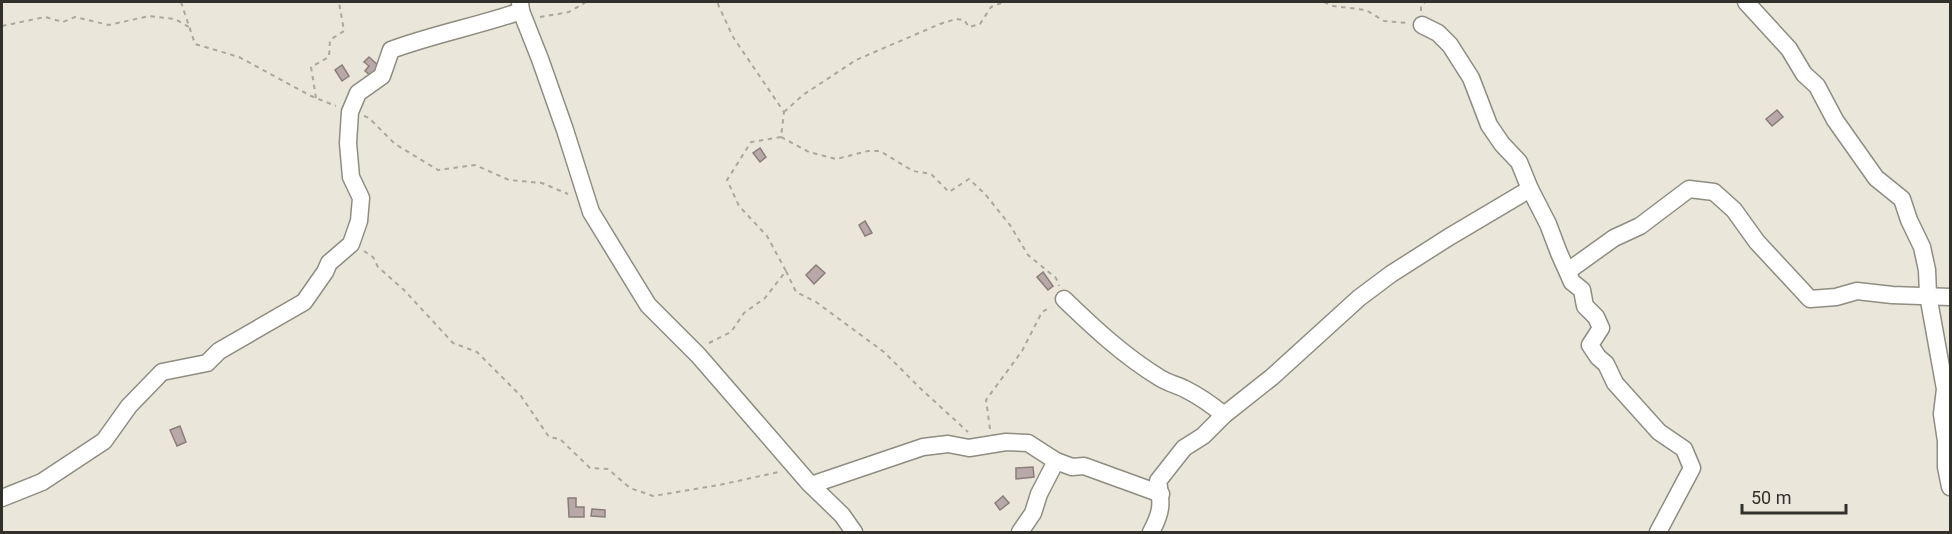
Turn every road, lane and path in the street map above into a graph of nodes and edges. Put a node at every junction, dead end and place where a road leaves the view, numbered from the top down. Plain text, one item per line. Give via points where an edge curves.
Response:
1 (181, 2) edge
2 (339, 2) edge
3 (586, 2) edge
4 (717, 2) edge
5 (1004, 2) edge
6 (1324, 2) edge
7 (1425, 2) edge
8 (1746, 2) edge
9 (522, 11) edge
10 (1422, 25) junction
11 (2, 26) edge
12 (189, 27) junction
13 (316, 98) junction
14 (350, 112) junction
15 (784, 112) junction
16 (781, 137) junction
17 (1530, 189) junction
18 (593, 216) junction
19 (351, 244) junction
20 (786, 271) junction
21 (1568, 271) junction
22 (1928, 295) junction
23 (1950, 297) edge
24 (1064, 299) junction
25 (695, 351) junction
26 (1224, 415) junction
27 (992, 444) junction
28 (1056, 461) junction
29 (795, 468) junction
30 (811, 485) junction
31 (1950, 487) edge
32 (1161, 494) junction
33 (2, 498) edge
34 (854, 532) edge
35 (1020, 532) edge
36 (1151, 532) edge
37 (1658, 532) edge

1 - 12 path
2 - 13 path via 344,31 330,40 330,57 311,67
3 - 9 path via 569,12
4 - 15 path via 733,37
5 - 15 path via 992,7 980,24 969,27 964,20 948,21 856,60
6 - 10 path via 1366,10 1384,21
7 - 10 path via 1421,6
8 - 22 street via 1817,86 1875,178 1902,199 1922,247
9 - 14 street via 391,50 382,75 358,93
9 - 18 street
10 - 17 street via 1438,33 1471,78 1489,125 1519,162
11 - 12 path via 45,17 63,22 75,17 110,25 149,16 175,19
12 - 13 path via 195,44 239,57
13 - 14 path
14 - 18 path via 369,118 395,144 438,170 475,165 509,180 542,183 567,194
14 - 19 street via 351,177 361,198
15 - 16 path
16 - 20 path via 752,142 727,180 739,206 767,236
16 - 24 path via 809,152 836,159 880,151 913,171 931,174 949,192 969,179 1010,225 1028,255 1056,278
17 - 21 street
17 - 26 street via 1383,280
18 - 25 street via 648,304
19 - 29 path via 372,257 453,343 477,352 521,396 549,437 560,439 590,468 608,469 630,488 653,496
19 - 33 street via 329,263 304,302 219,351 207,363 162,372 129,406 104,441 42,482
20 - 25 path via 765,298 744,313 731,332
20 - 27 path via 796,292 884,351 963,429
21 - 22 street via 1614,238 1640,226 1689,189 1714,192 1734,210 1757,242 1810,298 1857,291
21 - 37 street via 1601,328 1590,345 1615,383 1659,432 1684,448 1692,468
22 - 23 street
22 - 31 street via 1945,389 1942,414
24 - 26 street via 1134,361
24 - 27 path via 1042,312 1022,351 986,400
25 - 29 street
26 - 32 street via 1166,468 1158,481
27 - 28 street via 1028,443
27 - 30 street via 923,447
28 - 32 street via 1072,467 1084,466
28 - 35 street via 1033,513
29 - 30 street
30 - 34 street
32 - 36 street via 1160,516

